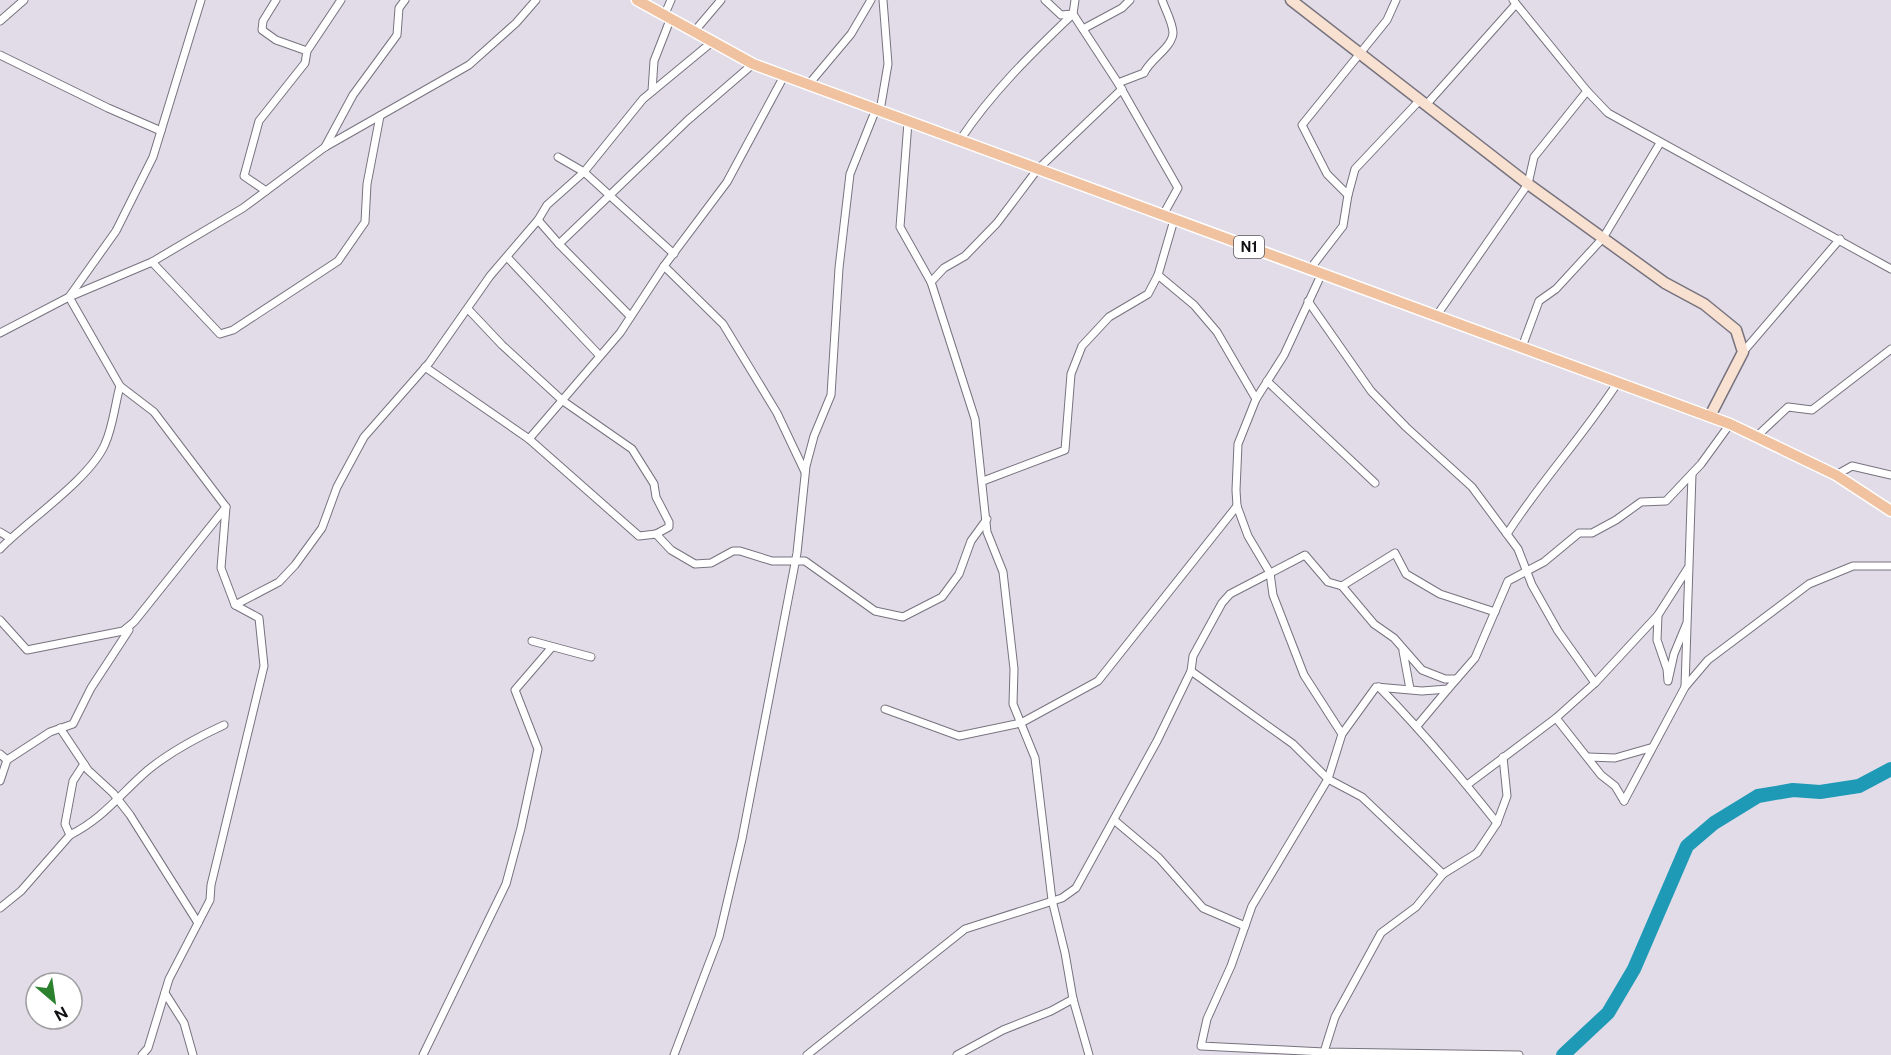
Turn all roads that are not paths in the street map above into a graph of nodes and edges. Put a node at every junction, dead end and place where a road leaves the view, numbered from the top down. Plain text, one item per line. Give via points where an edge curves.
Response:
1 (24, 0) edge
2 (201, 0) edge
3 (276, 0) edge
4 (341, 0) edge
5 (405, 0) edge
6 (536, 0) edge
7 (638, 0) edge
8 (671, 0) edge
9 (721, 0) edge
10 (871, 0) edge
11 (883, 0) edge
12 (1045, 0) edge
13 (1075, 0) edge
14 (1130, 0) edge
15 (1162, 0) edge
16 (1396, 0) edge
17 (1296, 2) edge
18 (1514, 2) edge
19 (1073, 15) junction
20 (667, 18) junction
21 (0, 21) edge
22 (1083, 29) junction
23 (693, 33) junction
24 (712, 42) junction
25 (307, 51) junction
26 (0, 55) edge
27 (1359, 55) junction
28 (753, 64) junction
29 (784, 76) junction
30 (809, 84) junction
31 (1120, 86) junction
32 (652, 91) junction
33 (1587, 91) junction
34 (1422, 103) junction
35 (878, 110) junction
36 (380, 116) junction
37 (908, 122) junction
38 (161, 130) junction
39 (960, 140) junction
40 (1660, 143) junction
41 (325, 147) junction
42 (558, 157) dead end
43 (1037, 170) junction
44 (584, 172) junction
45 (1528, 184) junction
46 (266, 191) junction
47 (1348, 195) junction
48 (608, 197) junction
49 (1163, 215) junction
50 (538, 220) junction
51 (1174, 220) junction
52 (1603, 238) junction
53 (1839, 239) junction
54 (559, 244) junction
55 (674, 254) junction
56 (507, 257) junction
57 (152, 262) junction
58 (664, 266) junction
59 (1310, 269) junction
60 (1891, 269) edge
61 (1322, 273) junction
62 (1158, 275) junction
63 (931, 282) junction
64 (69, 297) junction
65 (1308, 301) junction
66 (468, 309) junction
67 (1437, 315) junction
68 (630, 316) junction
69 (0, 333) edge
70 (1522, 347) junction
71 (1891, 349) edge
72 (1743, 352) junction
73 (600, 356) junction
74 (426, 367) junction
75 (1267, 381) junction
76 (1618, 382) junction
77 (120, 386) junction
78 (1256, 399) junction
79 (563, 401) junction
80 (1710, 416) junction
81 (1730, 424) junction
82 (1756, 437) junction
83 (529, 439) junction
84 (805, 473) junction
85 (1692, 474) junction
86 (1836, 475) junction
87 (1891, 475) edge
88 (983, 481) junction
89 (1375, 483) dead end
90 (1237, 506) junction
91 (226, 507) junction
92 (1891, 511) edge
93 (987, 519) junction
94 (0, 532) edge
95 (656, 534) junction
96 (1507, 534) junction
97 (10, 538) junction
98 (0, 549) edge
99 (795, 560) junction
100 (1689, 566) junction
101 (1891, 566) edge
102 (1526, 570) junction
103 (1270, 573) junction
104 (1342, 586) junction
105 (235, 605) junction
106 (1495, 612) junction
107 (1658, 615) junction
108 (0, 620) edge
109 (1688, 621) junction
110 (134, 622) junction
111 (532, 641) dead end
112 (552, 647) junction
113 (1403, 648) junction
114 (591, 657) dead end
115 (1191, 672) junction
116 (1456, 679) junction
117 (1595, 683) junction
118 (1379, 687) junction
119 (1685, 687) junction
120 (1410, 689) junction
121 (1448, 689) junction
122 (885, 709) dead end
123 (1556, 718) junction
124 (1021, 723) junction
125 (224, 725) dead end
126 (1417, 726) junction
127 (60, 728) junction
128 (1342, 734) junction
129 (1650, 748) junction
130 (0, 754) edge
131 (1503, 757) junction
132 (1588, 757) junction
133 (7, 760) junction
134 (84, 764) junction
135 (1328, 779) junction
136 (0, 781) edge
137 (1467, 785) junction
138 (118, 800) junction
139 (1114, 819) junction
140 (1497, 823) junction
141 (70, 835) junction
142 (1443, 874) junction
143 (1052, 900) junction
144 (0, 908) edge
145 (198, 923) junction
146 (1245, 926) junction
147 (165, 993) junction
148 (1073, 999) junction
149 (1323, 1053) edge
150 (142, 1055) edge
151 (193, 1055) edge
152 (423, 1055) edge
153 (674, 1055) edge
154 (807, 1055) edge
155 (957, 1055) edge
156 (1089, 1055) edge
157 (1519, 1055) edge

1 - 21 street
2 - 38 street
3 - 25 street via 262,30 276,40
4 - 25 street
5 - 41 street via 399,8 397,35 353,95
6 - 36 street via 469,65
7 - 20 main road, N1
8 - 20 street
9 - 23 street
10 - 30 street via 851,34
11 - 35 street via 888,64
12 - 19 street via 1061,15
13 - 19 street
14 - 22 street
15 - 31 street via 1173,31 1172,40 1147,64 1144,73
16 - 27 street via 1387,20
17 - 27 street
18 - 33 street
18 - 34 street
19 - 22 street
19 - 39 street via 1018,66
20 - 23 main road, N1
20 - 32 street via 654,61
22 - 31 street
23 - 24 main road, N1
24 - 28 main road, N1
24 - 32 street
25 - 46 street via 305,63 259,121 244,176
26 - 38 street
27 - 34 street
27 - 47 street via 1302,125 1327,174
28 - 29 main road, N1
28 - 48 street
29 - 30 main road, N1
29 - 55 street via 727,182
30 - 35 main road, N1
31 - 43 street
31 - 49 street via 1178,188
32 - 44 street
33 - 40 street via 1608,113
33 - 45 street via 1534,157
34 - 45 street
34 - 47 street via 1355,169
35 - 37 main road, N1
35 - 84 street via 850,174 831,395 814,436
36 - 41 street
36 - 57 street via 367,184 365,222 338,261 233,330 220,334
37 - 39 main road, N1
37 - 63 street via 900,227
38 - 64 street via 153,157 116,231
39 - 43 main road, N1
40 - 52 street
40 - 53 street
41 - 46 street
42 - 44 street
43 - 49 main road, N1
43 - 63 street via 997,223 965,256 944,268
44 - 48 street
44 - 50 street via 547,205
45 - 52 street
45 - 67 street
46 - 57 street
47 - 59 street via 1343,226
48 - 54 street
48 - 55 street
49 - 51 main road, N1
50 - 54 street
50 - 56 street
51 - 59 main road, N1
51 - 62 street
52 - 70 street via 1539,302
52 - 72 street via 1665,283 1704,304 1736,330
53 - 60 street
53 - 72 street
54 - 68 street
55 - 58 street
56 - 66 street
56 - 73 street
57 - 64 street
58 - 68 street
58 - 84 street via 723,324 777,412
59 - 61 main road, N1
61 - 65 street
61 - 67 main road, N1
62 - 78 street via 1194,305 1217,332
62 - 88 street via 1148,294 1109,317 1082,346 1071,374 1065,450
63 - 88 street via 975,419
64 - 69 street
64 - 77 street
65 - 75 street via 1284,355
65 - 96 street via 1371,391 1472,487
66 - 74 street
66 - 79 street
67 - 70 main road, N1
68 - 73 street
70 - 76 main road, N1
71 - 82 street via 1812,410 1788,407
72 - 80 street
73 - 79 street
74 - 83 street
74 - 105 street via 364,437 337,487 322,528 295,565 279,582
75 - 78 street
75 - 89 street
76 - 80 main road, N1
76 - 96 street
77 - 91 street via 154,412
77 - 97 street via 100,454 62,494
78 - 90 street via 1238,444
79 - 83 street
79 - 95 street via 632,449 654,484 669,522 669,527
80 - 81 main road, N1
81 - 82 main road, N1
81 - 85 street
82 - 86 main road, N1
83 - 95 street via 639,536
84 - 99 street
85 - 100 street
85 - 102 street via 1666,501 1641,502 1592,533 1580,533 1544,562
86 - 87 street via 1852,466
86 - 92 main road, N1
88 - 93 street
90 - 103 street via 1248,536
90 - 124 street via 1098,681
91 - 105 street via 222,568
91 - 110 street
93 - 99 street via 971,541 959,574 942,597 903,617 875,611 805,561
93 - 124 street via 987,532 1003,572 1014,669 1013,704
94 - 97 street
95 - 99 street via 670,550 695,564 711,563 733,551 772,561
96 - 102 street
97 - 98 street
99 - 153 street via 742,839 719,937
100 - 107 street
100 - 109 street
101 - 119 street via 1853,566 1809,584 1708,660
102 - 106 street via 1508,581
102 - 117 street via 1558,631
103 - 104 street via 1305,555 1328,582
103 - 115 street via 1226,597 1193,656
103 - 128 street via 1273,595 1304,675
104 - 106 street via 1395,553 1406,574 1431,589
104 - 113 street via 1374,624
105 - 145 street via 259,618 264,666 210,900
106 - 116 street via 1474,658
107 - 109 street via 1657,640 1668,681
107 - 117 street
108 - 110 street via 27,650 110,635
109 - 119 street
110 - 127 street via 91,687 73,724
111 - 112 street
112 - 114 street
112 - 152 street via 515,690 538,749 506,884
113 - 116 street via 1422,670
113 - 120 street
115 - 135 street via 1293,744
115 - 139 street
116 - 121 street
117 - 123 street
118 - 120 street
118 - 126 street
118 - 128 street
119 - 129 street
120 - 121 street
121 - 126 street
122 - 124 street via 959,736
123 - 131 street
123 - 132 street
124 - 143 street via 1035,758
125 - 138 street via 150,769
126 - 137 street
127 - 133 street
127 - 134 street
128 - 135 street
129 - 132 street via 1615,758
129 - 132 street via 1624,801
130 - 133 street
131 - 137 street
131 - 140 street via 1507,796
133 - 136 street
134 - 138 street
134 - 141 street via 73,781 66,824
135 - 142 street via 1362,797
135 - 146 street via 1251,906
137 - 140 street
138 - 141 street via 95,822
138 - 145 street via 160,859
139 - 143 street via 1077,888
139 - 146 street via 1159,858 1203,908
140 - 142 street via 1477,853
141 - 144 street via 21,891
142 - 149 street via 1416,907 1381,933 1335,1017
143 - 148 street
143 - 154 street via 965,929
145 - 147 street
146 - 149 street via 1207,1019 1201,1046
147 - 150 street
147 - 151 street via 184,1023
148 - 155 street
148 - 156 street
149 - 157 street

